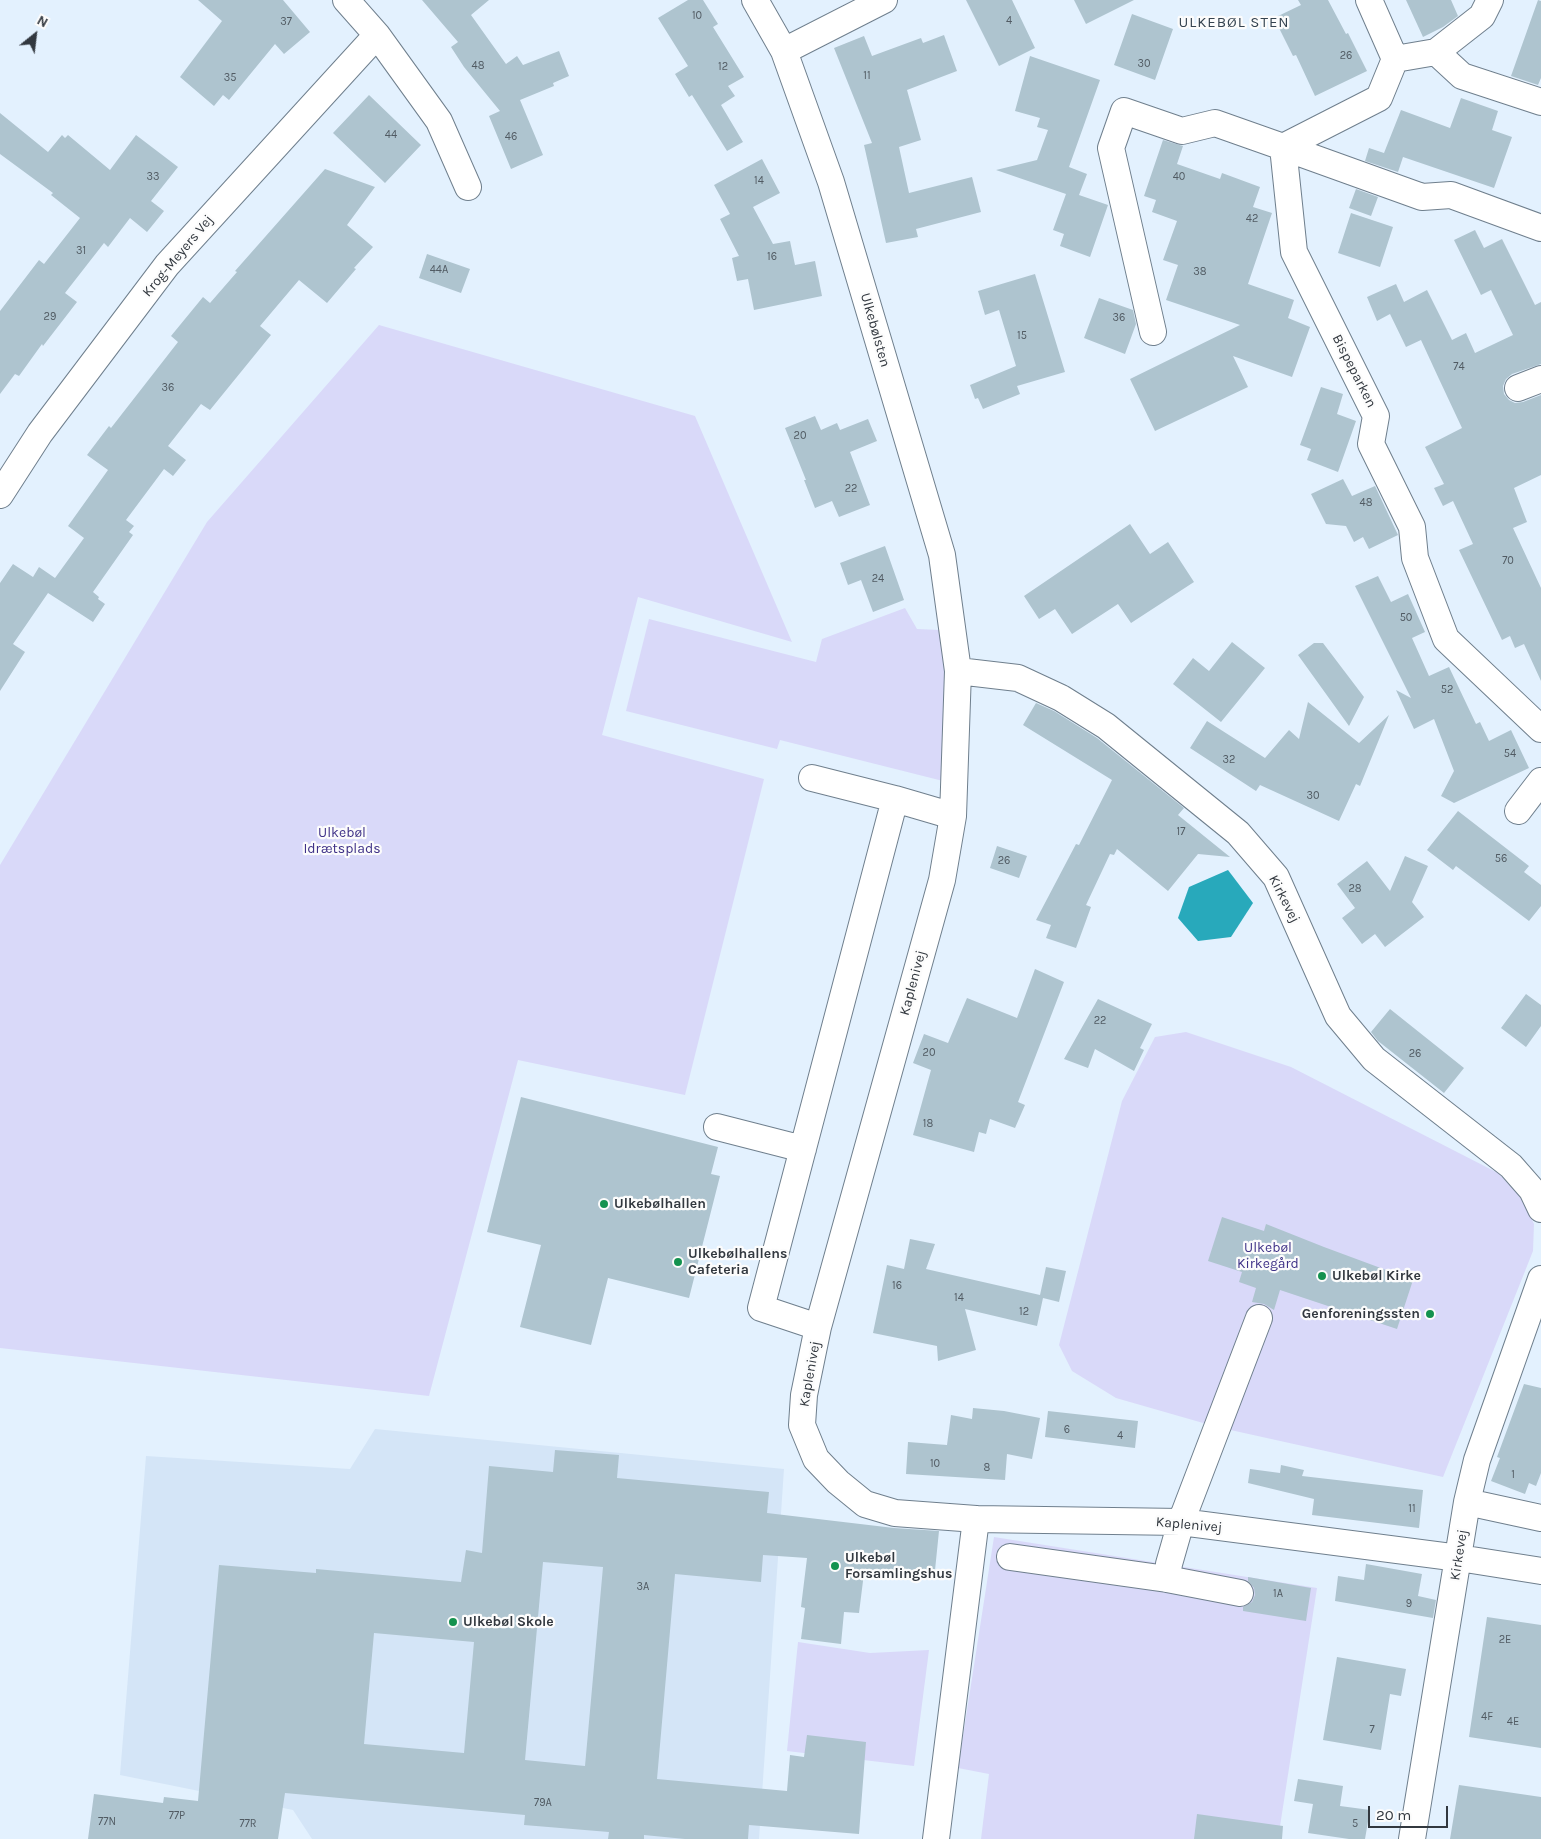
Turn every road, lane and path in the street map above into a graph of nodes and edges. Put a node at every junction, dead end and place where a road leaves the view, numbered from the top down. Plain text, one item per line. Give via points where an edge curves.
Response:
1 (346, 0) edge
2 (755, 0) edge
3 (884, 0) edge
4 (1369, 0) edge
5 (1490, 0) edge
6 (377, 35) junction
7 (784, 51) junction
8 (1436, 52) junction
9 (1395, 59) junction
10 (1541, 102) edge
11 (1282, 147) junction
12 (468, 187) dead end
13 (1541, 228) edge
14 (1153, 332) dead end
15 (0, 494) edge
16 (958, 671) junction
17 (1541, 729) edge
18 (812, 778) dead end
19 (1541, 781) edge
20 (895, 799) junction
21 (1518, 811) dead end
22 (954, 816) junction
23 (717, 1127) dead end
24 (802, 1149) junction
25 (1541, 1209) edge
26 (1541, 1279) edge
27 (1259, 1318) dead end
28 (818, 1327) junction
29 (1467, 1502) junction
30 (1541, 1518) edge
31 (976, 1519) junction
32 (1181, 1522) junction
33 (1010, 1556) dead end
34 (1459, 1558) junction
35 (1541, 1571) edge
36 (1167, 1579) junction
37 (1240, 1593) dead end
38 (936, 1839) edge
39 (1412, 1839) edge

1 - 6 street
2 - 7 street, Ulkebølsten
3 - 7 street
4 - 9 street
5 - 8 street via 1482,16
6 - 12 street via 440,121
6 - 15 street, Krog-Meyers Vej via 167,265 40,433
7 - 16 street, Ulkebølsten via 831,182 942,555
8 - 9 street
8 - 10 street via 1462,76
9 - 11 street via 1379,98
11 - 13 street via 1422,197 1450,195
11 - 14 street via 1215,123 1182,131 1124,111 1111,148
11 - 17 street, Bispeparken via 1294,252 1376,416 1372,444 1412,527 1414,558 1446,639
16 - 22 street, Kaplenivej
16 - 25 street, Kirkevej via 1018,678 1061,698 1106,726 1238,833 1276,877 1338,1016 1374,1059 1511,1166 1532,1190
18 - 20 street
19 - 21 street
20 - 22 street
20 - 24 street
22 - 28 street, Kaplenivej via 942,880
23 - 24 street
24 - 28 street via 761,1308
26 - 29 street, Kirkevej via 1476,1460
27 - 32 street
28 - 31 street, Kaplenivej via 804,1395 802,1425 816,1459 865,1504 895,1513
29 - 30 street
29 - 34 street, Kirkevej
31 - 32 street, Kaplenivej
31 - 38 street
32 - 34 street, Kaplenivej
32 - 36 street
33 - 36 street
34 - 35 street, Kaplenivej
34 - 39 street, Kirkevej
36 - 37 street

